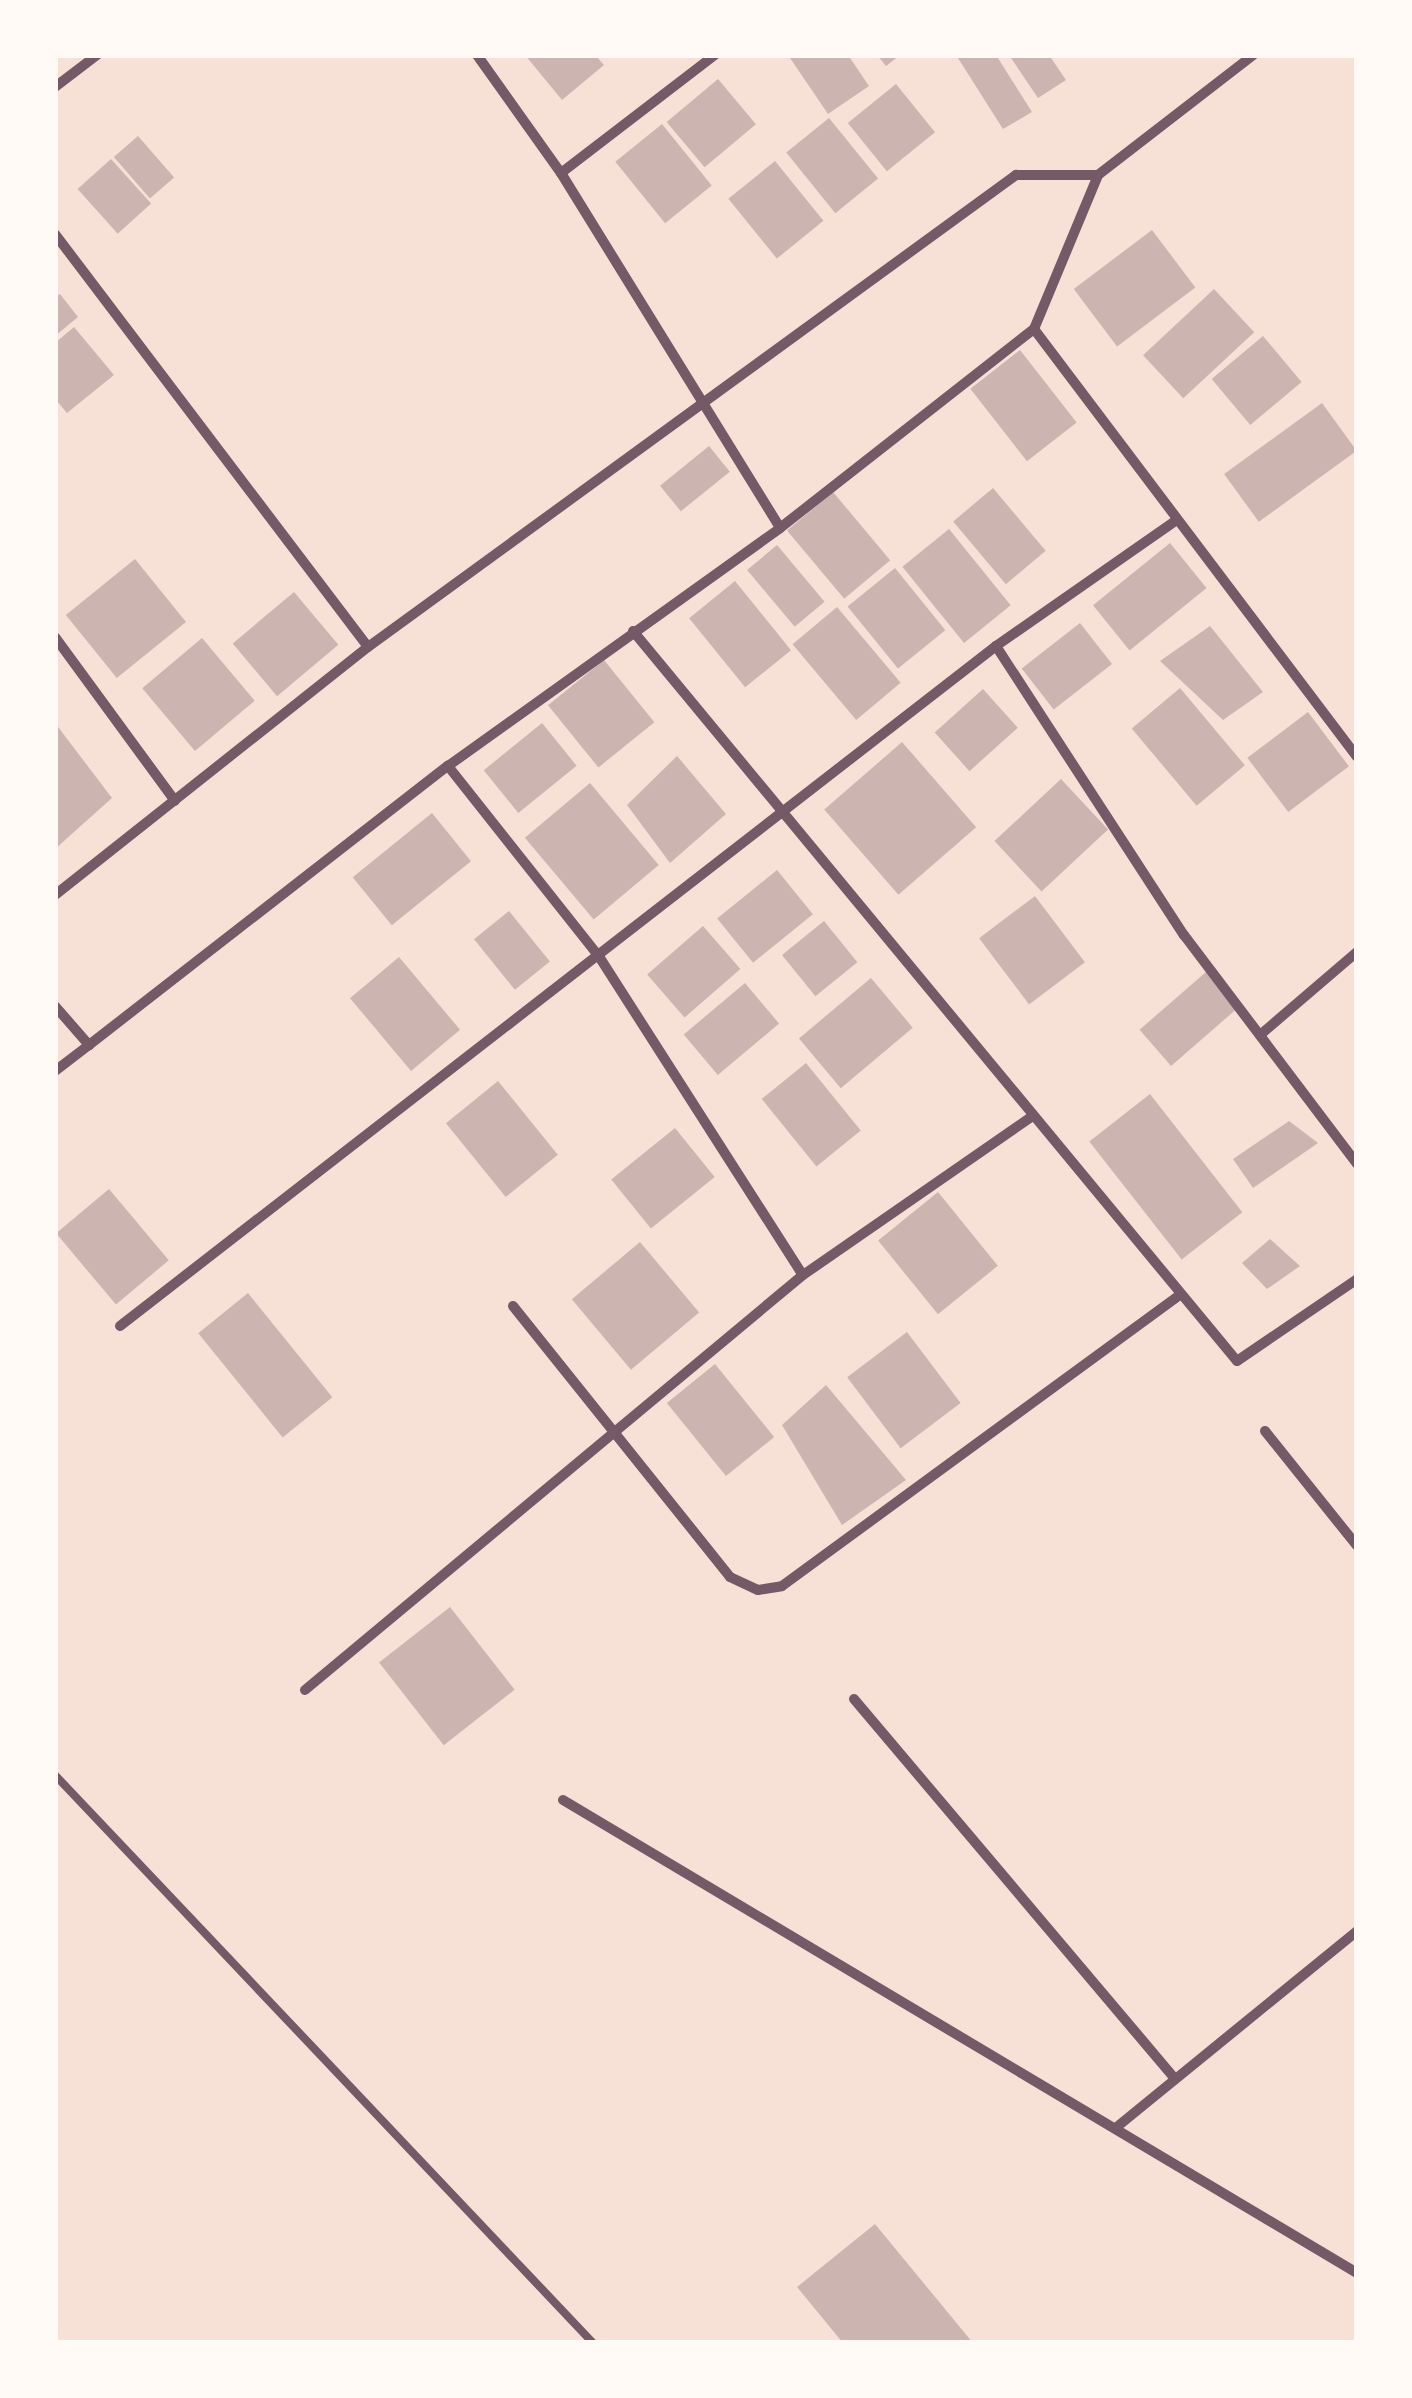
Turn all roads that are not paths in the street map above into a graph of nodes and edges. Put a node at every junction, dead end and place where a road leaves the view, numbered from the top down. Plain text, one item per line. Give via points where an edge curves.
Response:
1 (97, 55) edge
2 (477, 55) edge
3 (715, 55) edge
4 (1253, 55) edge
5 (55, 87) edge
6 (562, 172) junction
7 (1098, 175) junction
8 (55, 234) edge
9 (1034, 329) junction
10 (705, 399) junction
11 (1174, 522) junction
12 (780, 528) junction
13 (633, 632) junction
14 (55, 637) edge
15 (996, 646) junction
16 (368, 647) junction
17 (1357, 757) edge
18 (448, 766) junction
19 (174, 801) junction
20 (786, 814) junction
21 (55, 895) edge
22 (1357, 952) edge
23 (600, 958) junction
24 (55, 1006) edge
25 (1260, 1035) junction
26 (88, 1045) junction
27 (55, 1071) edge
28 (1030, 1118) junction
29 (1357, 1164) edge
30 (803, 1275) junction
31 (1357, 1278) edge
32 (1179, 1295) junction
33 (513, 1306) dead end
34 (120, 1326) dead end
35 (1265, 1431) dead end
36 (611, 1434) junction
37 (1357, 1546) edge
38 (305, 1690) dead end
39 (854, 1699) dead end
40 (55, 1775) edge
41 (563, 1800) dead end
42 (1357, 1931) edge
43 (1174, 2079) junction
44 (1118, 2126) junction
45 (1357, 2273) edge
46 (593, 2343) edge

1 - 5 street
2 - 6 street
3 - 6 street
4 - 7 street
6 - 10 street
7 - 9 street
7 - 10 street via 1016,175
8 - 16 street
9 - 11 street
9 - 12 street
10 - 12 street
10 - 16 street
11 - 15 street
11 - 17 street
12 - 13 street
13 - 18 street
13 - 20 street
14 - 19 street
15 - 20 street
15 - 25 street via 1184,935
16 - 19 street
18 - 23 street
18 - 26 street
19 - 21 street
20 - 23 street
20 - 28 street
22 - 25 street
23 - 30 street
23 - 34 street
24 - 26 street
25 - 29 street
26 - 27 street
28 - 30 street
28 - 32 street
30 - 36 street
31 - 32 street via 1237,1361
32 - 36 street via 782,1586 758,1590 730,1577
33 - 36 street
35 - 37 street
36 - 38 street
39 - 43 street
40 - 46 lane
41 - 44 street
42 - 43 street
43 - 44 street
44 - 45 street

